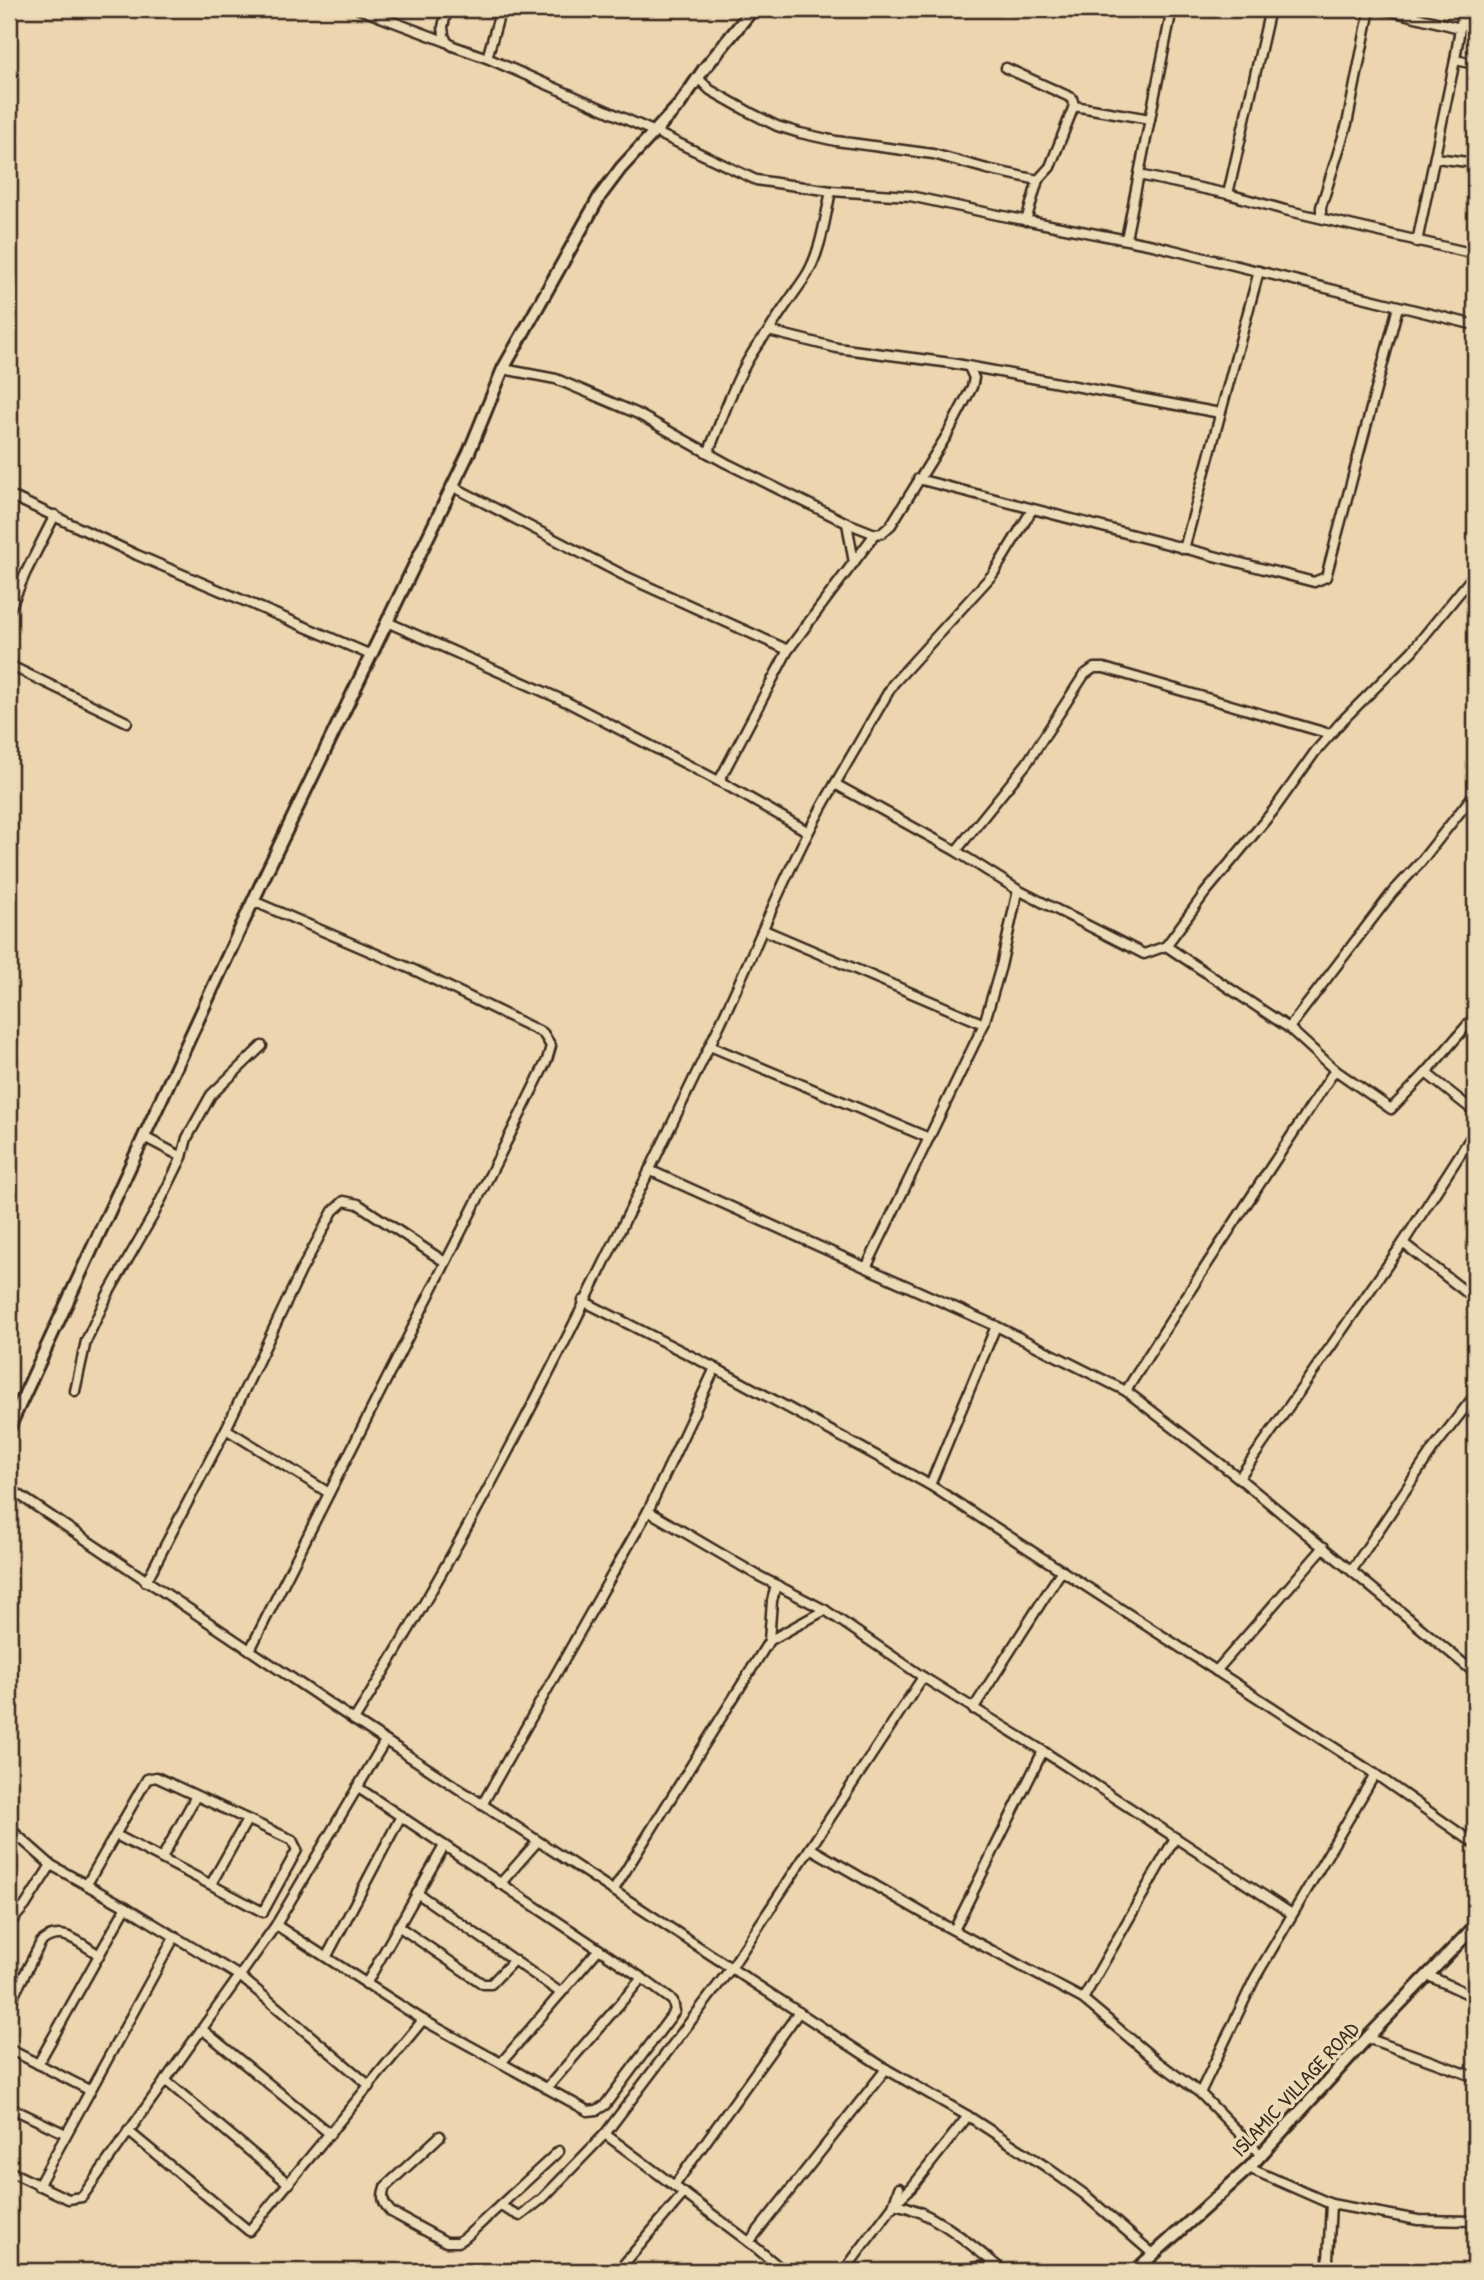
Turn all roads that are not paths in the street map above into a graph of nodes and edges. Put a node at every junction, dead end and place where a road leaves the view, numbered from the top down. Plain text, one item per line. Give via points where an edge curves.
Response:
1 (359, 9) edge
2 (447, 9) edge
3 (501, 9) edge
4 (754, 9) edge
5 (1172, 9) edge
6 (1270, 9) edge
7 (1370, 9) edge
8 (1383, 9) edge
9 (1464, 9) edge
10 (1460, 28) junction
11 (447, 42) junction
12 (487, 58) junction
13 (1455, 60) junction
14 (1475, 64) edge
15 (1006, 68) dead end
16 (698, 78) junction
17 (1074, 106) junction
18 (1150, 119) junction
19 (655, 132) junction
20 (1436, 158) junction
21 (1475, 163) edge
22 (1139, 175) junction
23 (1038, 180) junction
24 (831, 191) junction
25 (1228, 194) junction
26 (1321, 218) junction
27 (1026, 220) junction
28 (1126, 239) junction
29 (1417, 242) junction
30 (1475, 254) edge
31 (1259, 271) junction
32 (1398, 307) junction
33 (1475, 325) edge
34 (769, 331) junction
35 (969, 367) junction
36 (503, 369) junction
37 (1220, 413) junction
38 (708, 453) junction
39 (918, 479) junction
40 (452, 486) junction
41 (9, 495) edge
42 (1032, 510) junction
43 (55, 515) junction
44 (847, 523) junction
45 (875, 534) junction
46 (1184, 549) junction
47 (854, 563) junction
48 (1474, 575) edge
49 (9, 611) edge
50 (387, 622) junction
51 (788, 650) junction
52 (371, 655) junction
53 (9, 665) edge
54 (127, 722) dead end
55 (1330, 734) junction
56 (719, 781) junction
57 (835, 784) junction
58 (1475, 793) edge
59 (807, 831) junction
60 (956, 851) junction
61 (1018, 890) junction
62 (253, 901) junction
63 (764, 930) junction
64 (1166, 946) junction
65 (1475, 1016) edge
66 (984, 1024) junction
67 (1289, 1028) junction
68 (262, 1046) dead end
69 (710, 1046) junction
70 (1335, 1070) junction
71 (1426, 1073) junction
72 (1475, 1112) edge
73 (1475, 1131) edge
74 (144, 1137) junction
75 (929, 1138) junction
76 (182, 1157) junction
77 (649, 1170) junction
78 (1403, 1243) junction
79 (445, 1262) junction
80 (867, 1266) junction
81 (1475, 1298) edge
82 (583, 1301) junction
83 (996, 1326) junction
84 (715, 1368) junction
85 (75, 1391) dead end
86 (1126, 1391) junction
87 (1475, 1395) edge
88 (9, 1428) edge
89 (226, 1429) junction
90 (1239, 1478) junction
91 (930, 1485) junction
92 (9, 1488) edge
93 (329, 1493) junction
94 (648, 1511) junction
95 (1324, 1547) junction
96 (1062, 1570) junction
97 (1352, 1570) junction
98 (146, 1582) junction
99 (776, 1586) junction
100 (825, 1610) junction
101 (769, 1640) junction
102 (250, 1650) junction
103 (1474, 1669) edge
104 (1216, 1671) junction
105 (923, 1676) junction
106 (973, 1709) junction
107 (354, 1720) junction
108 (385, 1741) junction
109 (1043, 1751) junction
110 (1375, 1774) junction
111 (356, 1787) junction
112 (196, 1796) junction
113 (482, 1805) junction
114 (401, 1816) junction
115 (247, 1820) junction
116 (9, 1828) edge
117 (116, 1835) junction
118 (1175, 1838) junction
119 (537, 1842) junction
120 (1475, 1844) edge
121 (444, 1846) junction
122 (810, 1849) junction
123 (162, 1858) junction
124 (51, 1864) junction
125 (87, 1884) junction
126 (211, 1884) junction
127 (500, 1884) junction
128 (613, 1891) junction
129 (417, 1893) junction
130 (126, 1907) junction
131 (1292, 1914) junction
132 (9, 1924) edge
133 (276, 1926) junction
134 (398, 1926) junction
135 (1475, 1926) edge
136 (954, 1930) junction
137 (175, 1936) junction
138 (597, 1950) junction
139 (99, 1955) junction
140 (327, 1956) junction
141 (514, 1960) junction
142 (731, 1968) junction
143 (1429, 1976) junction
144 (241, 1977) junction
145 (642, 1978) junction
146 (366, 1984) junction
147 (561, 1993) junction
148 (1475, 1997) edge
149 (1083, 1999) junction
150 (9, 2005) edge
151 (799, 2012) junction
152 (423, 2020) junction
153 (203, 2030) junction
154 (1367, 2038) junction
155 (9, 2049) edge
156 (501, 2063) junction
157 (38, 2064) junction
158 (886, 2069) junction
159 (1475, 2077) edge
160 (165, 2080) junction
161 (370, 2085) junction
162 (547, 2088) junction
163 (89, 2090) junction
164 (1200, 2093) junction
165 (9, 2106) edge
166 (968, 2116) junction
167 (128, 2131) junction
168 (330, 2133) junction
169 (66, 2134) junction
170 (605, 2134) junction
171 (440, 2136) dead end
172 (559, 2151) dead end
173 (1260, 2154) junction
174 (1249, 2168) junction
175 (9, 2171) edge
176 (289, 2184) junction
177 (38, 2186) junction
178 (674, 2186) junction
179 (899, 2188) dead end
180 (684, 2193) junction
181 (894, 2204) junction
182 (1331, 2204) junction
183 (500, 2206) junction
184 (1475, 2221) edge
185 (749, 2242) junction
186 (1153, 2254) junction
187 (1003, 2270) edge
188 (1332, 2270) edge
189 (618, 2271) edge
190 (784, 2271) edge
191 (844, 2271) edge
192 (954, 2271) edge
193 (1135, 2271) edge

1 - 11 street
2 - 11 street via 443,27
3 - 12 street
4 - 16 street
5 - 18 street
6 - 25 street
7 - 26 street via 1347,124
8 - 10 street
9 - 10 street
10 - 13 street
11 - 12 street
12 - 19 street
13 - 14 street
13 - 20 street
15 - 17 street via 1072,98
16 - 19 street
16 - 23 street via 751,113 800,133 933,154
17 - 18 street
17 - 23 street via 1051,167
18 - 22 street
19 - 24 street via 756,180
19 - 36 street via 600,196
20 - 21 street
20 - 29 street
22 - 25 street
22 - 28 street
23 - 27 street
24 - 27 street via 910,196
24 - 34 street via 807,274
25 - 26 street
26 - 29 street
27 - 28 street
28 - 31 street
29 - 30 street
31 - 32 street
31 - 37 street
32 - 33 street
32 - 46 street via 1326,577 1314,582
34 - 35 street via 837,348
34 - 38 street via 741,376
35 - 37 street
35 - 39 street via 972,387
36 - 38 street via 556,379 636,413
36 - 40 street
37 - 46 street
38 - 44 street
39 - 42 street
39 - 45 street via 891,524
40 - 50 street
40 - 51 street via 627,578
41 - 43 street
42 - 46 street
42 - 57 street via 993,575 893,684
43 - 49 street
43 - 52 street
44 - 45 street
44 - 47 street
45 - 47 street
47 - 51 street
48 - 55 street via 1412,651
50 - 52 street
50 - 56 street via 567,702
51 - 56 street
52 - 62 street
53 - 54 street
55 - 60 street via 1094,668 1084,675 1027,763
55 - 64 street
56 - 59 street
57 - 59 street
57 - 60 street
58 - 67 street
59 - 63 street
60 - 61 street
61 - 64 street via 1144,954
61 - 66 street
62 - 74 street
62 - 79 street via 416,971 549,1039 547,1060
63 - 66 street
63 - 69 street
64 - 67 street
65 - 71 street
66 - 75 street
67 - 70 street
68 - 76 street via 211,1095 187,1138
69 - 75 street
69 - 77 street
70 - 71 street via 1391,1109
70 - 86 street
71 - 72 street
73 - 78 street
74 - 76 street
74 - 88 street
75 - 80 street
76 - 85 street via 86,1341
77 - 80 street
77 - 82 street
78 - 81 street
78 - 90 street
79 - 89 street via 358,1204 344,1201 333,1211 301,1271
79 - 93 street
80 - 83 street
82 - 84 street
82 - 107 street via 477,1513
83 - 86 street
83 - 91 street
84 - 91 street
84 - 94 street
86 - 90 street
87 - 97 street
89 - 93 street
89 - 98 street
90 - 95 street
91 - 96 street
92 - 98 street
93 - 102 street
94 - 99 street
94 - 113 street
95 - 97 street
95 - 104 street
96 - 104 street
96 - 106 street
97 - 103 street
98 - 102 street
99 - 100 street
99 - 101 street
100 - 101 street
100 - 105 street
101 - 128 street
102 - 107 street
104 - 110 street
105 - 106 street
105 - 122 street
106 - 109 street
107 - 108 street
108 - 111 street
108 - 113 street
109 - 118 street
109 - 136 street
110 - 120 street
110 - 131 street
111 - 114 street
111 - 133 street
112 - 115 street
112 - 117 street via 151,1777
112 - 123 street
113 - 119 street
114 - 121 street
114 - 140 street
115 - 126 street
115 - 126 street via 292,1840 297,1850 263,1912
116 - 124 street
117 - 123 street
117 - 125 street
118 - 131 street
118 - 149 street
119 - 127 street
119 - 128 street
121 - 127 street
121 - 129 street
122 - 136 street
122 - 142 street
123 - 126 street
124 - 125 street
124 - 132 street
125 - 130 street
127 - 138 street
128 - 142 street
129 - 134 street
129 - 141 street
130 - 137 street
130 - 139 street
131 - 164 street via 1255,1978
133 - 140 street
133 - 144 street
134 - 141 street via 483,1984 491,1984
134 - 146 street
135 - 143 street, ISLAMIC VILLAGE ROAD
136 - 149 street
137 - 144 street
137 - 163 street
138 - 145 street
138 - 147 street
139 - 150 street via 69,1936 48,1937 41,1942
139 - 157 street
140 - 146 street
141 - 147 street
142 - 151 street
142 - 170 street
143 - 148 street
143 - 154 street, ISLAMIC VILLAGE ROAD
144 - 153 street
144 - 161 street
145 - 162 street
145 - 162 street via 673,2001 675,2011 605,2105 588,2111
146 - 152 street
147 - 156 street
149 - 164 street
151 - 158 street
151 - 178 street
152 - 156 street
152 - 161 street
153 - 160 street
153 - 168 street
154 - 159 street
154 - 173 street, ISLAMIC VILLAGE ROAD
155 - 157 street
156 - 162 street
157 - 163 street
158 - 166 street
158 - 185 street
160 - 167 street
160 - 176 street
161 - 168 street
163 - 169 street
164 - 173 street
165 - 169 street
166 - 181 street
166 - 186 street via 1074,2187
167 - 176 street via 250,2231
167 - 177 street via 80,2199 68,2199
168 - 176 street
169 - 177 street
170 - 178 street
170 - 183 street via 525,2215 516,2216
171 - 183 street via 385,2187 385,2205 446,2242 458,2242
172 - 183 street
173 - 174 street, ISLAMIC VILLAGE ROAD
174 - 182 street
174 - 186 street, ISLAMIC VILLAGE ROAD
175 - 177 street
178 - 180 street
179 - 181 street
180 - 185 street
180 - 189 street
181 - 187 street via 909,2207 960,2236
181 - 191 street
182 - 184 street via 1418,2220
182 - 188 street via 1328,2260
185 - 190 street
186 - 193 street, ISLAMIC VILLAGE ROAD
187 - 192 street via 978,2267

